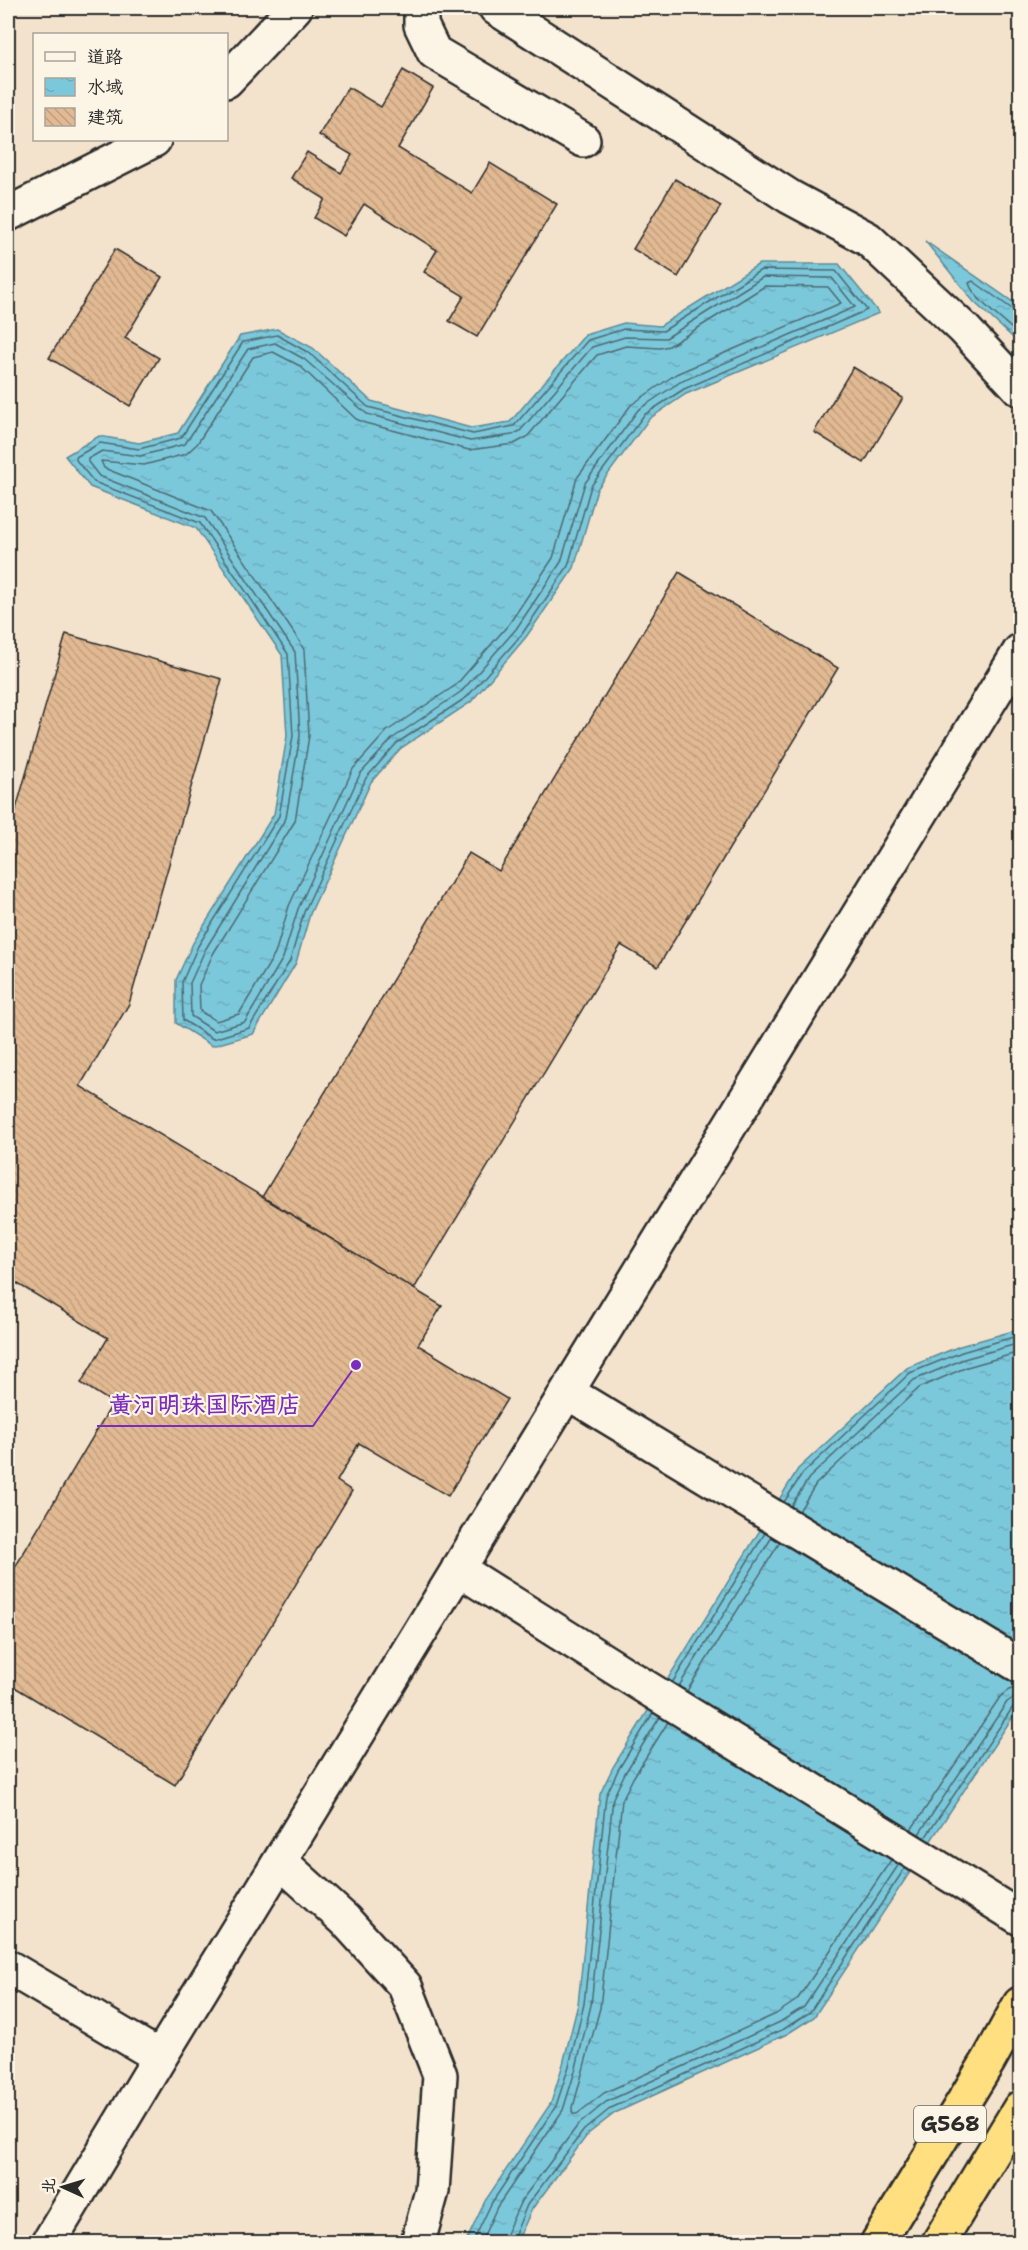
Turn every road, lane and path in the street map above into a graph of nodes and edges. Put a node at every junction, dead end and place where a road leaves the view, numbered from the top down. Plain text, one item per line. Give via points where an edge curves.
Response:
1 (295, 8) edge
2 (421, 8) edge
3 (496, 8) edge
4 (228, 79) edge
5 (583, 140) dead end
6 (152, 141) edge
7 (8, 214) edge
8 (1020, 388) edge
9 (1020, 651) edge
10 (567, 1392) junction
11 (458, 1569) junction
12 (1020, 1666) edge
13 (280, 1861) junction
14 (1020, 1918) edge
15 (8, 1966) edge
16 (1020, 2004) edge
17 (160, 2057) junction
18 (1020, 2108) edge
19 (49, 2242) edge
20 (418, 2242) edge
21 (878, 2242) edge
22 (939, 2242) edge

1 - 4 lane
2 - 5 lane via 421,25 434,52
3 - 8 lane via 790,197 868,239
6 - 7 lane
9 - 10 lane
10 - 11 lane
10 - 12 lane
11 - 13 lane
11 - 14 lane
13 - 17 lane
13 - 20 lane via 345,1920 405,1986 440,2075 432,2191
15 - 17 lane
16 - 21 highway, G568
17 - 19 lane
18 - 22 highway, G568

